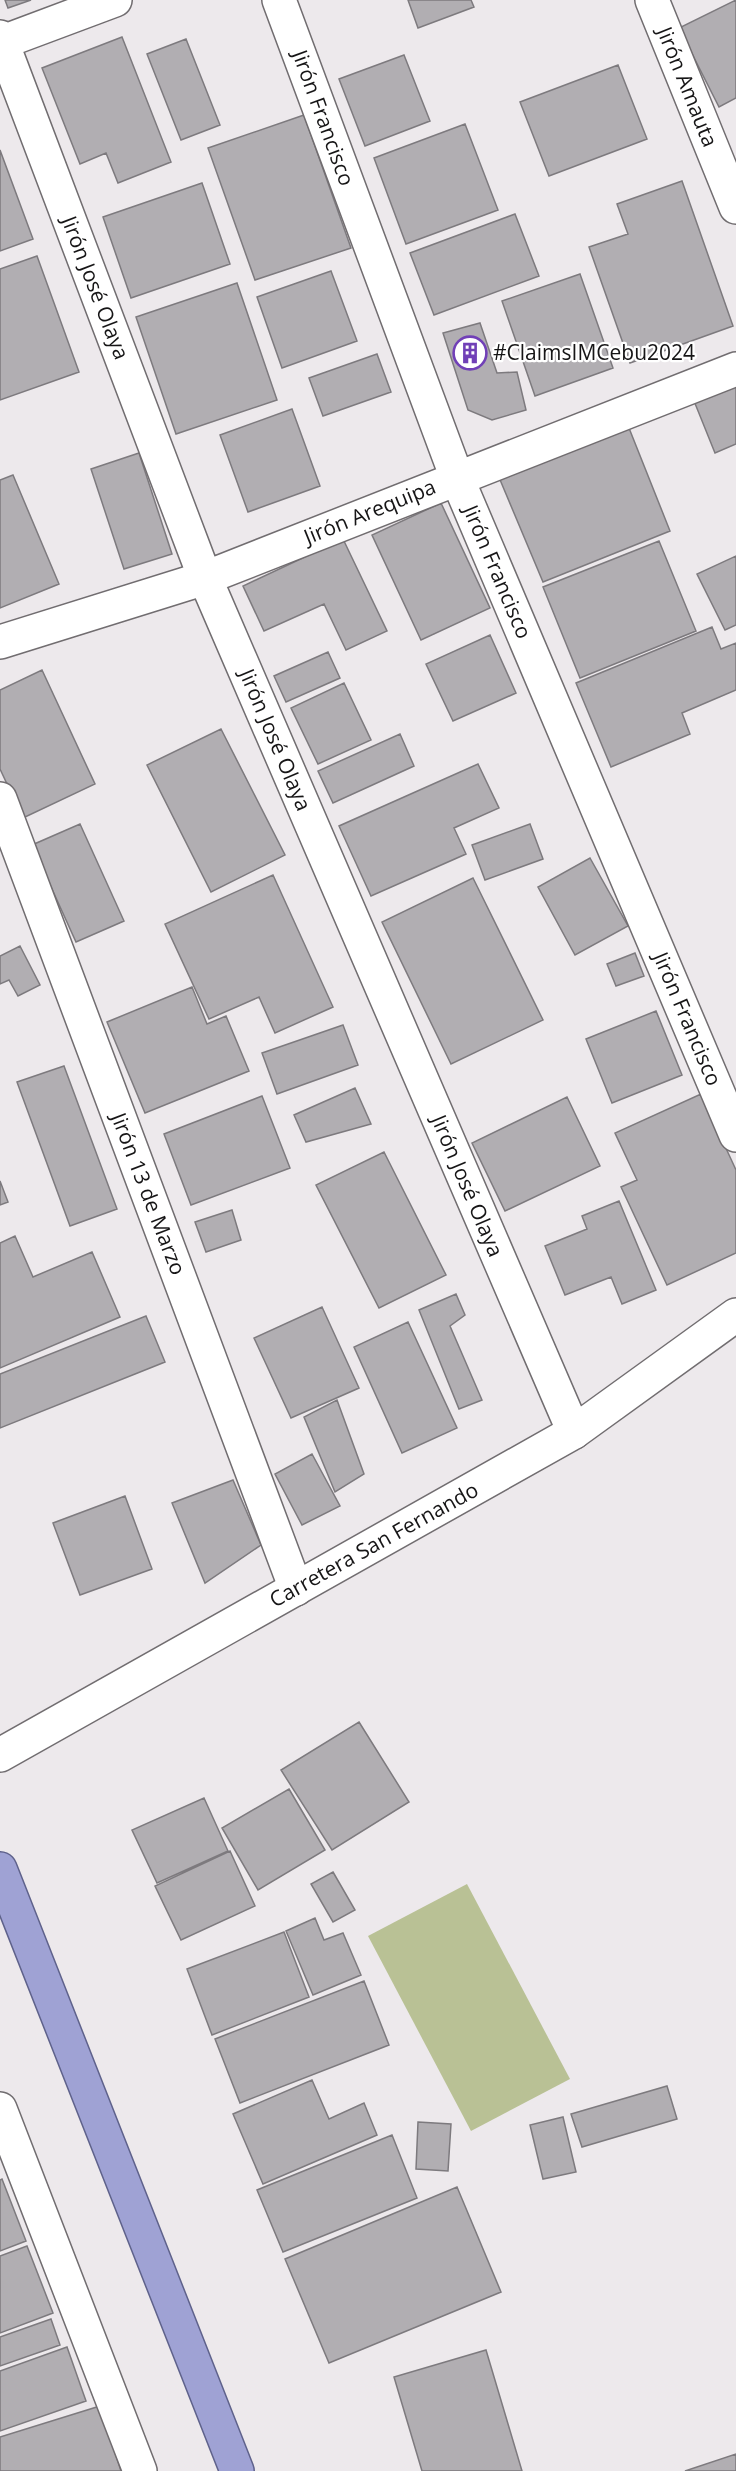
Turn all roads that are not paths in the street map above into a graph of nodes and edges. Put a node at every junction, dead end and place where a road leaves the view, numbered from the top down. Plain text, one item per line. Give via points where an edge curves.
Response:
1 (115, 0) edge
2 (279, 0) edge
3 (652, 0) edge
4 (1, 41) edge
5 (736, 207) edge
6 (736, 369) edge
7 (457, 478) junction
8 (205, 578) junction
9 (0, 642) edge
10 (0, 799) edge
11 (736, 1135) edge
12 (736, 1315) edge
13 (574, 1432) junction
14 (297, 1588) junction
15 (0, 1755) edge
16 (1, 1877) edge
17 (0, 2109) edge
18 (140, 2471) edge
19 (237, 2471) edge

1 - 4 street
2 - 7 street, Jirón Francisco
3 - 5 street, Jirón Amauta
4 - 8 street, Jirón José Olaya
6 - 7 street, Jirón Arequipa
7 - 8 street, Jirón Arequipa
7 - 11 street, Jirón Francisco
8 - 9 street, Jirón Arequipa
8 - 13 street, Jirón José Olaya
10 - 14 street, Jirón 13 de Marzo
12 - 13 street, Carretera San Fernando
13 - 14 street, Carretera San Fernando
14 - 15 street, Carretera San Fernando
16 - 19 highway
17 - 18 street

